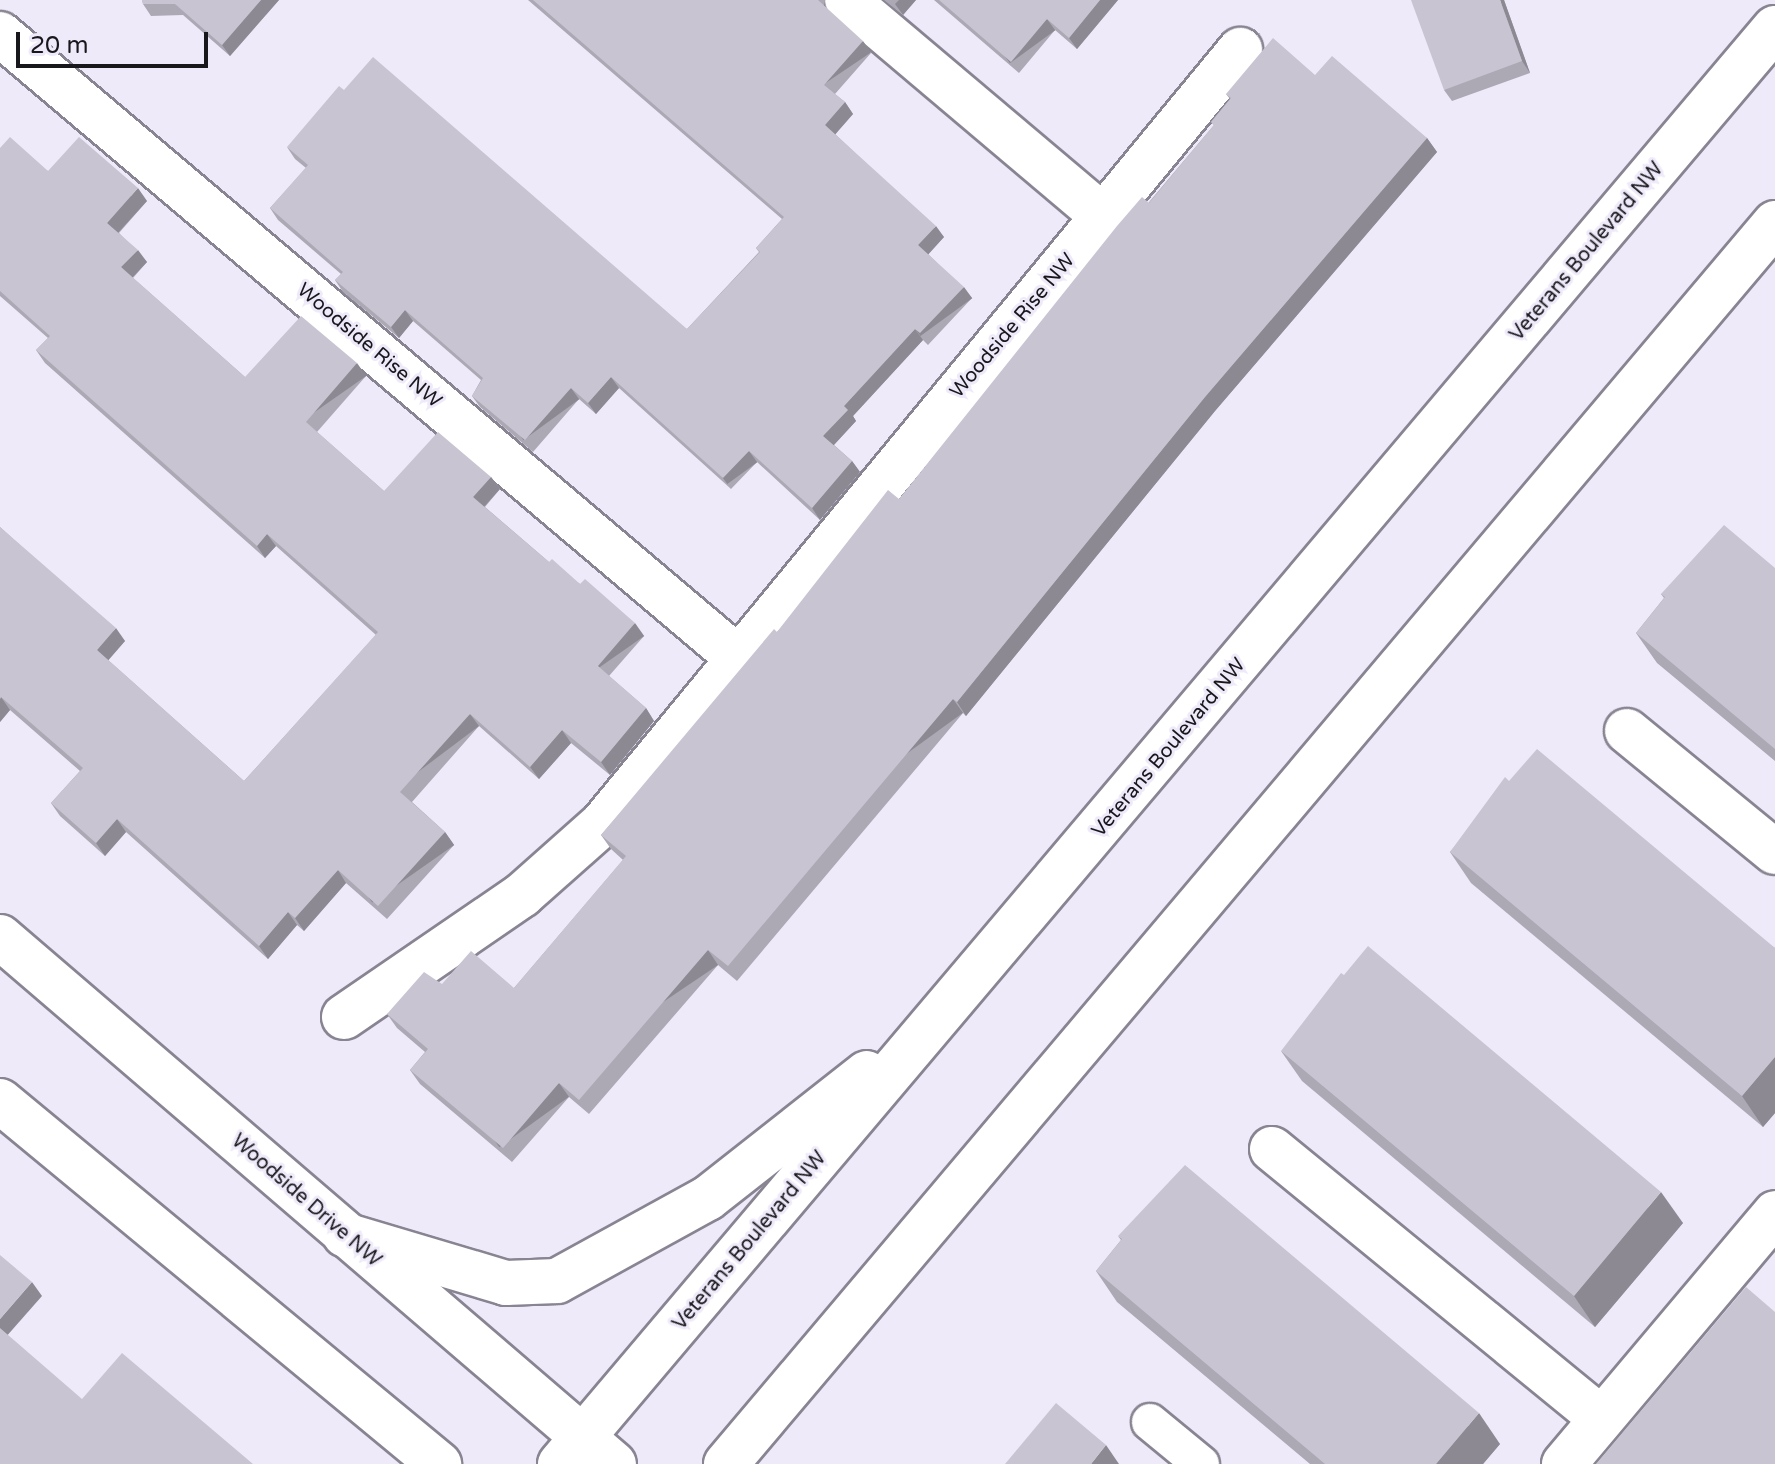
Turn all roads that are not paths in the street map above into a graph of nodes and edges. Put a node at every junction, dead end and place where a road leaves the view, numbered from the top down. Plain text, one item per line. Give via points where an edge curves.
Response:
1 (12, 0) edge
2 (847, 0) edge
3 (0, 14) edge
4 (1775, 28) edge
5 (0, 34) edge
6 (1240, 50) dead end
7 (1103, 216) junction
8 (1775, 223) edge
9 (738, 658) junction
10 (1627, 731) dead end
11 (1775, 852) edge
12 (0, 937) edge
13 (942, 1015) junction
14 (344, 1017) dead end
15 (0, 1101) edge
16 (1272, 1149) dead end
17 (1774, 1215) edge
18 (345, 1235) junction
19 (1602, 1419) junction
20 (1150, 1422) dead end
21 (585, 1455) edge
22 (439, 1464) edge
23 (726, 1464) edge
24 (1201, 1464) edge
25 (1564, 1464) edge

1 - 3 street
2 - 7 street
4 - 13 street, Veterans Boulevard NW
5 - 9 street, Woodside Rise NW
6 - 7 street, Woodside Rise NW
7 - 9 street, Woodside Rise NW
8 - 23 street
9 - 14 street, Woodside Rise NW via 603,823 522,895
10 - 11 street
12 - 18 street, Woodside Drive NW
13 - 18 street via 708,1198 557,1281 506,1283
13 - 21 street, Veterans Boulevard NW
15 - 22 street
16 - 19 street
17 - 19 street
18 - 21 street, Woodside Drive NW
19 - 25 street
20 - 24 lane

